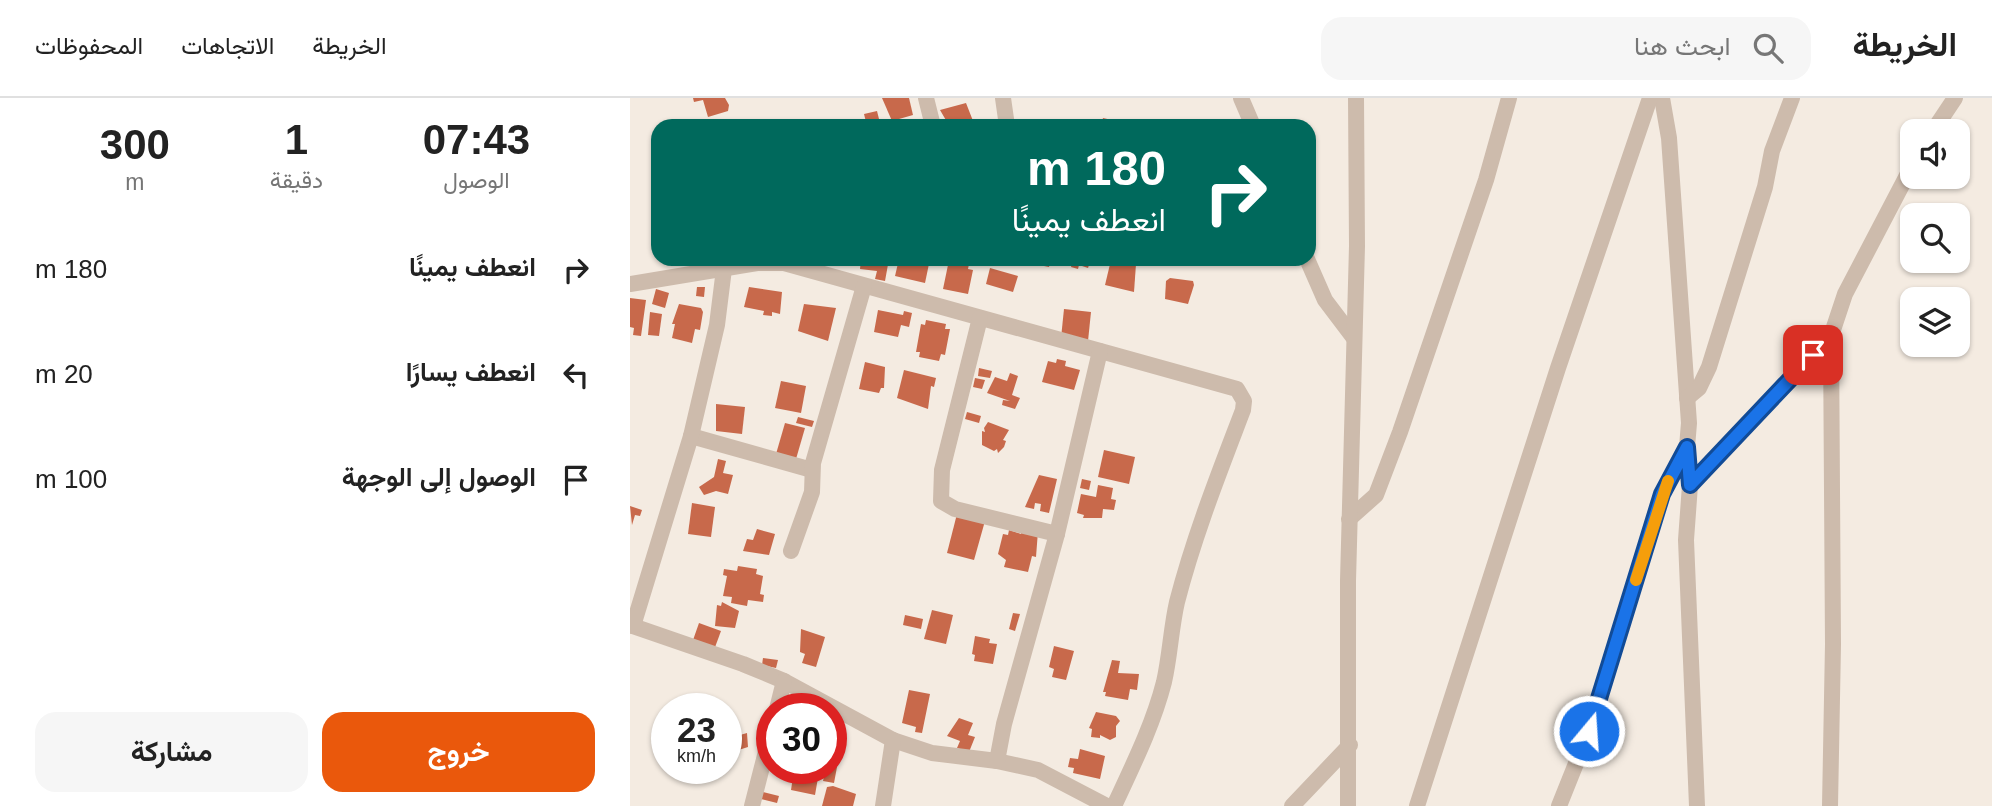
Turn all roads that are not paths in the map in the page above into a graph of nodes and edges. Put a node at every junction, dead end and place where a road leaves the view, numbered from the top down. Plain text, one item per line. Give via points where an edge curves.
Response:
1 (926, 98) edge
2 (1003, 98) edge
3 (1241, 98) edge
4 (1356, 98) edge
5 (1509, 98) edge
6 (1650, 98) edge
7 (1662, 98) edge
8 (1792, 98) edge
9 (1955, 98) edge
10 (931, 119) edge
11 (1006, 119) edge
12 (1249, 119) edge
13 (1942, 119) edge
14 (1900, 189) edge
15 (745, 266) edge
16 (789, 266) edge
17 (1310, 266) edge
18 (724, 269) junction
19 (630, 284) edge
20 (864, 286) junction
21 (980, 318) junction
22 (1831, 336) junction
23 (1353, 337) junction
24 (1100, 351) junction
25 (1687, 398) junction
26 (691, 436) junction
27 (1687, 447) junction
28 (812, 470) junction
29 (1690, 485) junction
30 (1349, 519) junction
31 (1057, 534) junction
32 (791, 551) dead end
33 (631, 626) edge
34 (784, 681) junction
35 (781, 693) edge
36 (893, 740) junction
37 (1350, 745) junction
38 (997, 761) junction
39 (758, 784) edge
40 (752, 806) edge
41 (883, 806) edge
42 (1107, 806) edge
43 (1114, 806) edge
44 (1292, 806) edge
45 (1348, 806) edge
46 (1418, 806) edge
47 (1559, 806) edge
48 (1697, 806) edge
49 (1830, 806) edge

1 - 10 street
2 - 11 street
3 - 12 street
4 - 23 street
5 - 30 street via 1401,432 1376,495
6 - 46 street
7 - 25 street via 1669,138
8 - 25 street via 1709,367 1699,388
9 - 13 street
14 - 22 street via 1845,294
15 - 18 street
16 - 20 street
17 - 23 street via 1325,300
18 - 19 street
18 - 26 street via 717,325
20 - 21 street
20 - 28 street
21 - 24 street
21 - 31 street via 940,480 941,501 955,509
22 - 29 street
22 - 49 street
23 - 30 street
24 - 31 street
24 - 43 street via 1228,385 1237,389 1244,401 1177,605 1155,712
25 - 27 street
26 - 28 street
26 - 33 street
27 - 29 street
27 - 47 street via 1662,494 1589,731
28 - 32 street via 812,492
29 - 48 street via 1686,540
30 - 37 street
31 - 38 street
33 - 34 street
34 - 35 street
34 - 36 street
36 - 38 street via 932,753
36 - 41 street
37 - 44 street
37 - 45 street
38 - 42 street via 1050,775
39 - 40 street

